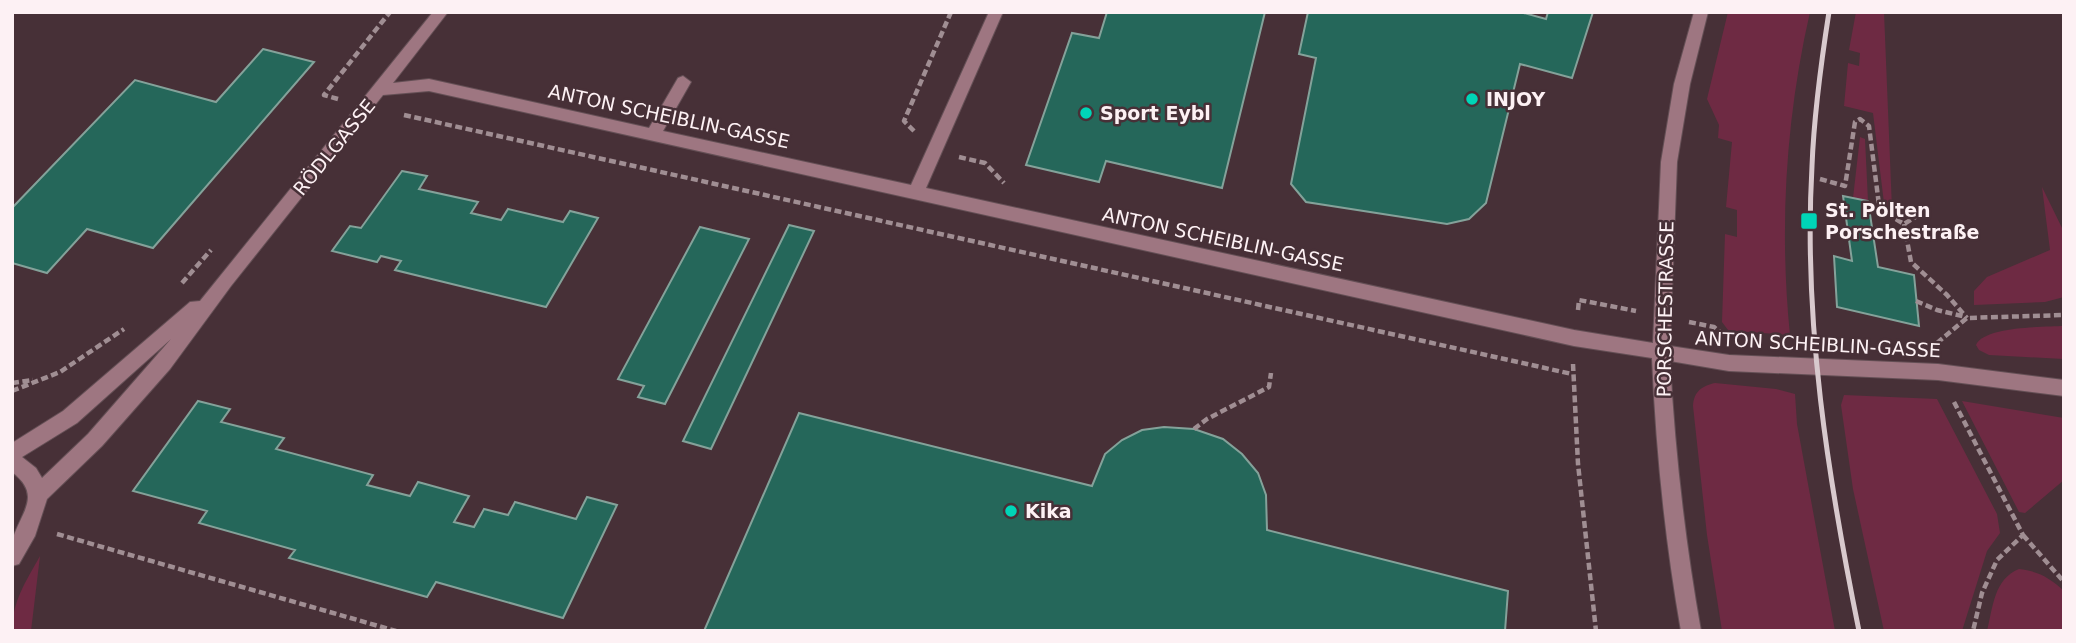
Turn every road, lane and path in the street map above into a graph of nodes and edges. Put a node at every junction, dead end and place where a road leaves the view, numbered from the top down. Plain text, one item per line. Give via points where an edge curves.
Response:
1 (441, 12) edge
2 (951, 12) edge
3 (996, 12) edge
4 (1701, 12) edge
5 (683, 82) dead end
6 (380, 90) junction
7 (337, 99) dead end
8 (328, 109) dead end
9 (424, 119) dead end
10 (653, 135) junction
11 (935, 150) junction
12 (1819, 179) dead end
13 (916, 192) junction
14 (1930, 208) dead end
15 (1904, 224) junction
16 (216, 244) dead end
17 (225, 281) junction
18 (172, 291) dead end
19 (1916, 300) dead end
20 (2064, 315) edge
21 (1663, 317) junction
22 (1967, 318) junction
23 (135, 322) dead end
24 (1725, 337) dead end
25 (1574, 338) junction
26 (1661, 354) junction
27 (1938, 372) junction
28 (1271, 373) dead end
29 (1572, 374) junction
30 (41, 379) junction
31 (12, 383) edge
32 (2064, 388) edge
33 (12, 391) edge
34 (1194, 429) dead end
35 (12, 453) edge
36 (12, 460) edge
37 (37, 496) junction
38 (53, 532) dead end
39 (2023, 535) junction
40 (12, 557) edge
41 (2064, 582) edge
42 (396, 631) edge
43 (1596, 631) edge
44 (1691, 631) edge
45 (1973, 631) edge

1 - 6 street, RÖDLGASSE
2 - 11 path via 904,121
3 - 11 street
4 - 21 street, PORSCHESTRASSE via 1682,84 1669,162
5 - 10 street
6 - 10 street, ANTON SCHEIBLIN-GASSE via 429,85
6 - 17 street, RÖDLGASSE
7 - 8 path
9 - 29 path
10 - 13 street, ANTON SCHEIBLIN-GASSE
11 - 13 street
12 - 15 path via 1845,186 1855,122 1866,122 1879,205
13 - 25 street, ANTON SCHEIBLIN-GASSE
14 - 15 path
15 - 22 path via 1911,262
16 - 18 path
17 - 35 street, RÖDLGASSE via 78,411
17 - 37 street, RÖDLGASSE via 164,363
19 - 22 path
20 - 22 path
21 - 24 path via 1714,327
21 - 25 path via 1579,300
21 - 26 street, PORSCHESTRASSE
22 - 27 path via 1930,349
23 - 30 path via 60,372
25 - 26 street, ANTON SCHEIBLIN-GASSE
25 - 29 path
26 - 27 street, ANTON SCHEIBLIN-GASSE via 1772,366
26 - 44 street, PORSCHESTRASSE via 1675,540
27 - 32 street, ANTON SCHEIBLIN-GASSE
27 - 39 path
28 - 34 path via 1269,387
29 - 43 path
30 - 31 path
30 - 33 path
36 - 37 street via 33,479
37 - 40 street via 32,526
38 - 42 path
39 - 41 path
39 - 45 path via 1997,560 1982,593

